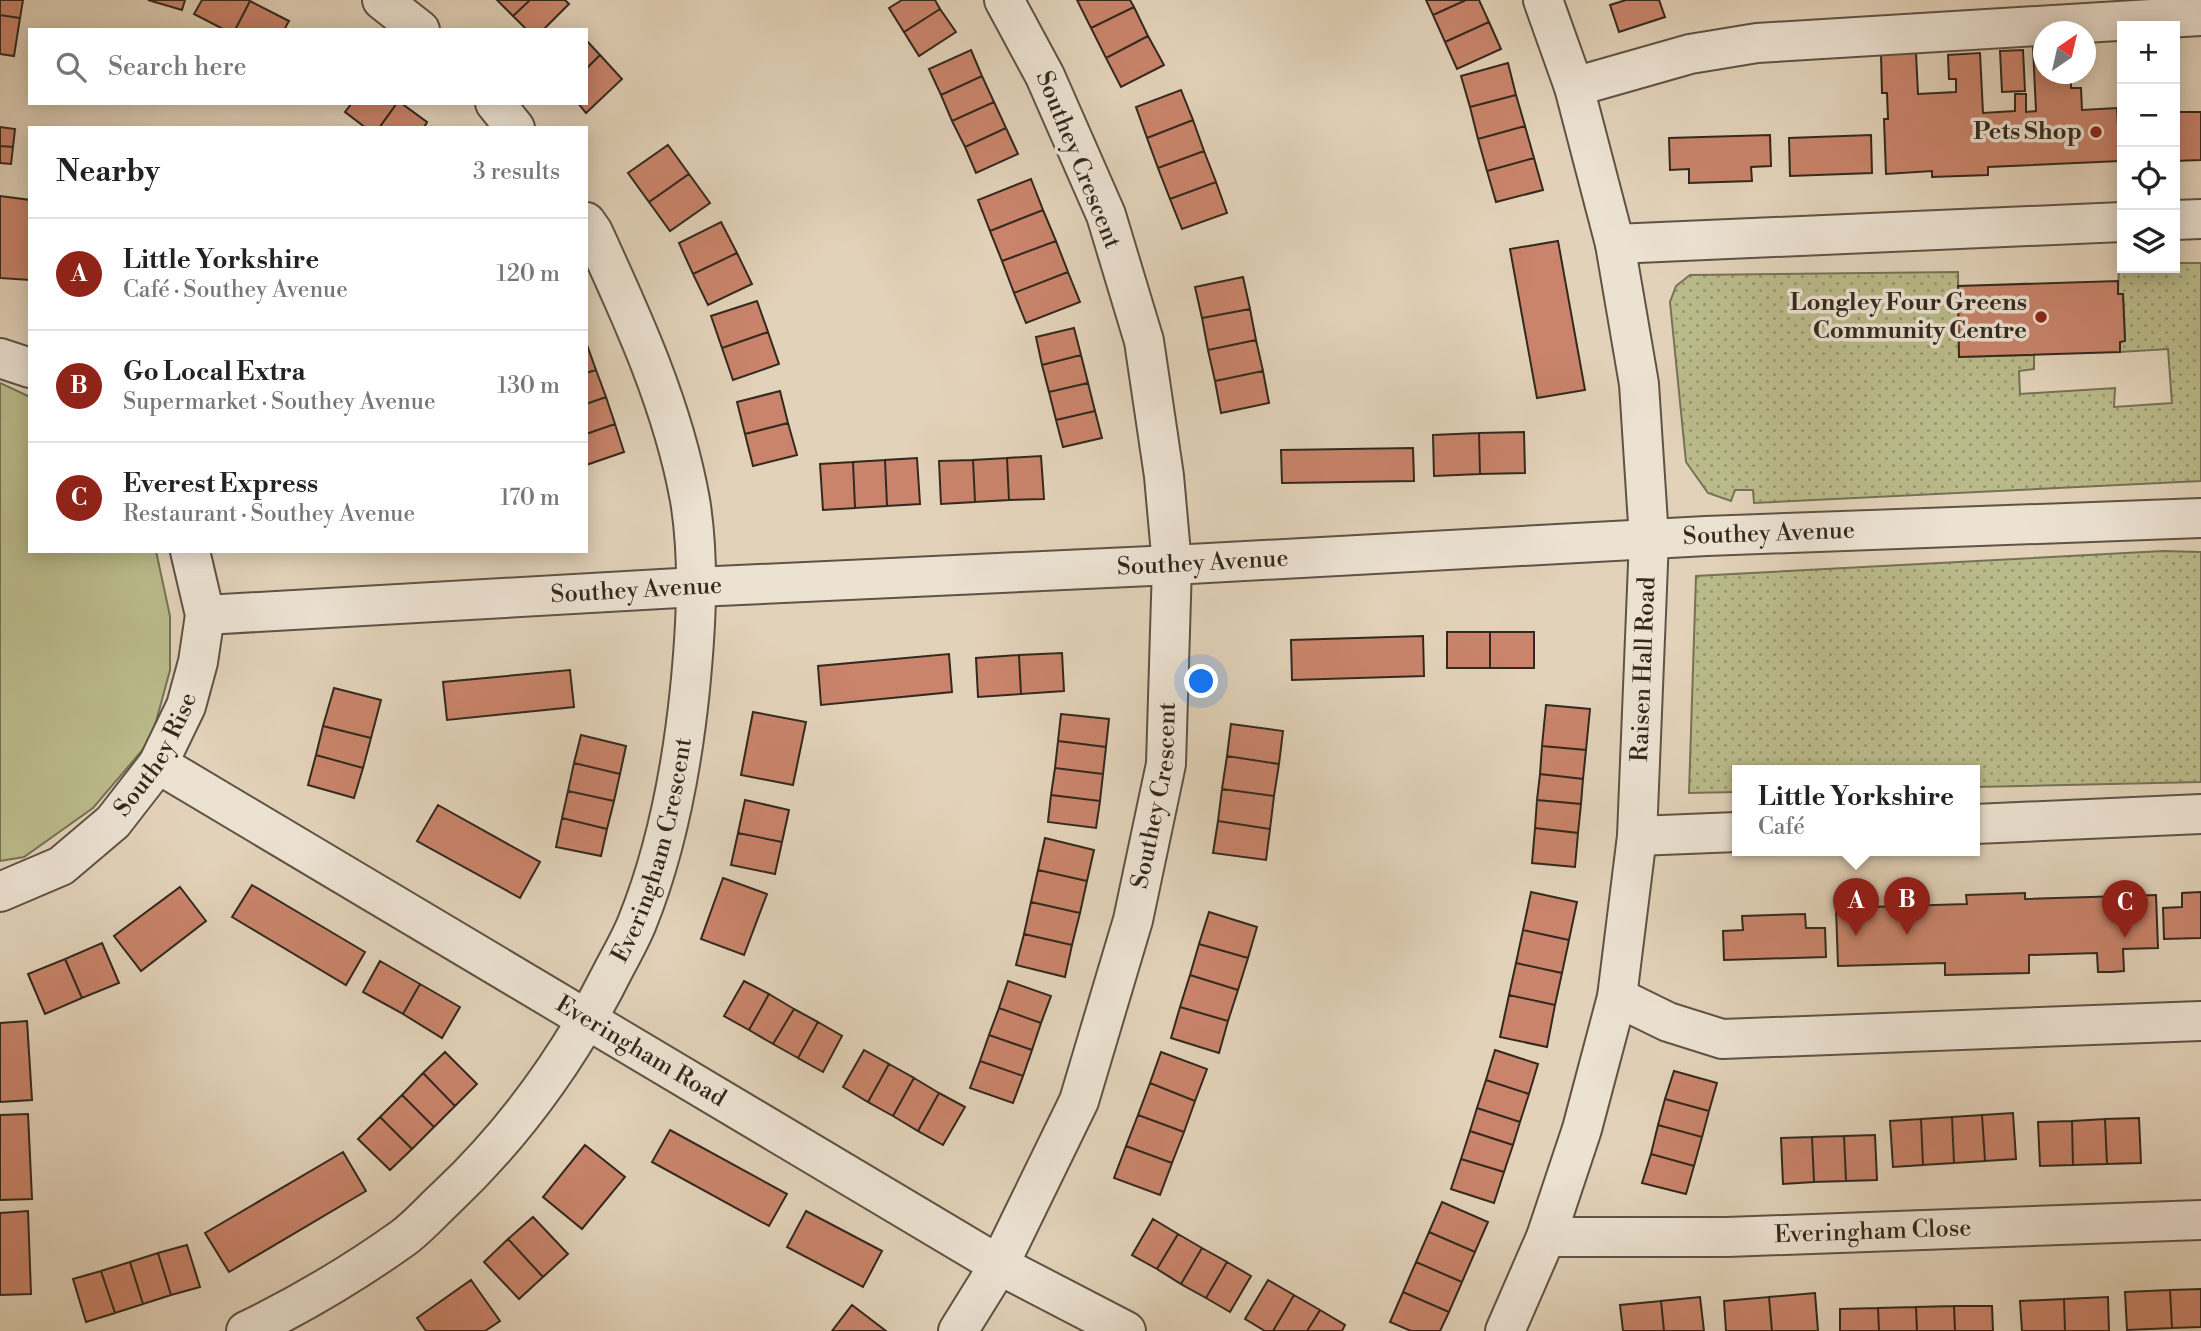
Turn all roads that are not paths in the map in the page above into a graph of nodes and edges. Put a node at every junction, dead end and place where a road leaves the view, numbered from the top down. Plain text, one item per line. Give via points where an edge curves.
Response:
1 (382, 0) edge
2 (1004, 0) edge
3 (1543, 0) edge
4 (2201, 16) edge
5 (417, 28) edge
6 (1574, 88) junction
7 (497, 105) edge
8 (513, 126) edge
9 (2201, 219) edge
10 (2180, 220) edge
11 (2117, 222) edge
12 (588, 225) edge
13 (1615, 244) junction
14 (0, 358) edge
15 (28, 367) edge
16 (2201, 518) edge
17 (1649, 539) junction
18 (190, 553) edge
19 (1172, 565) junction
20 (696, 587) junction
21 (205, 615) junction
22 (158, 764) junction
23 (2201, 814) edge
24 (1980, 824) edge
25 (1732, 832) edge
26 (1637, 836) junction
27 (0, 892) edge
28 (1617, 997) junction
29 (589, 1020) junction
30 (2201, 1021) edge
31 (2201, 1220) edge
32 (1546, 1237) junction
33 (999, 1265) junction
34 (246, 1331) edge
35 (958, 1331) edge
36 (1126, 1331) edge
37 (1504, 1331) edge

1 - 5 street
2 - 19 street, Southey Crescent via 1045,76 1106,215 1144,341
3 - 6 street, Raisen Hall Road
4 - 6 street via 1757,43 1690,54
6 - 13 street, Raisen Hall Road
7 - 8 street
9 - 10 street
11 - 13 street
12 - 20 street, Everingham Crescent via 634,320 667,407 690,502
13 - 17 street, Raisen Hall Road via 1639,384
14 - 15 street
16 - 17 street, Southey Avenue
17 - 19 street, Southey Avenue
17 - 26 street, Raisen Hall Road
18 - 21 street, Southey Rise
19 - 20 street, Southey Avenue
19 - 33 street, Southey Crescent via 1166,764 1133,920 1079,1101
20 - 21 street, Southey Avenue
20 - 29 street, Everingham Crescent via 685,735 666,832 637,922
21 - 22 street, Southey Rise via 186,706
22 - 27 street, Southey Rise via 113,822 61,866
22 - 29 street, Everingham Road
23 - 24 street
25 - 26 street
26 - 28 street, Raisen Hall Road
28 - 30 street via 1668,1022 1722,1039
28 - 32 street, Raisen Hall Road via 1582,1129
29 - 33 street, Everingham Road
29 - 34 street, Everingham Crescent via 533,1102 473,1172 405,1236 330,1285
31 - 32 street, Everingham Close via 1727,1237
32 - 37 street, Raisen Hall Road
33 - 35 street, Southey Crescent
33 - 36 street, Everingham Road

